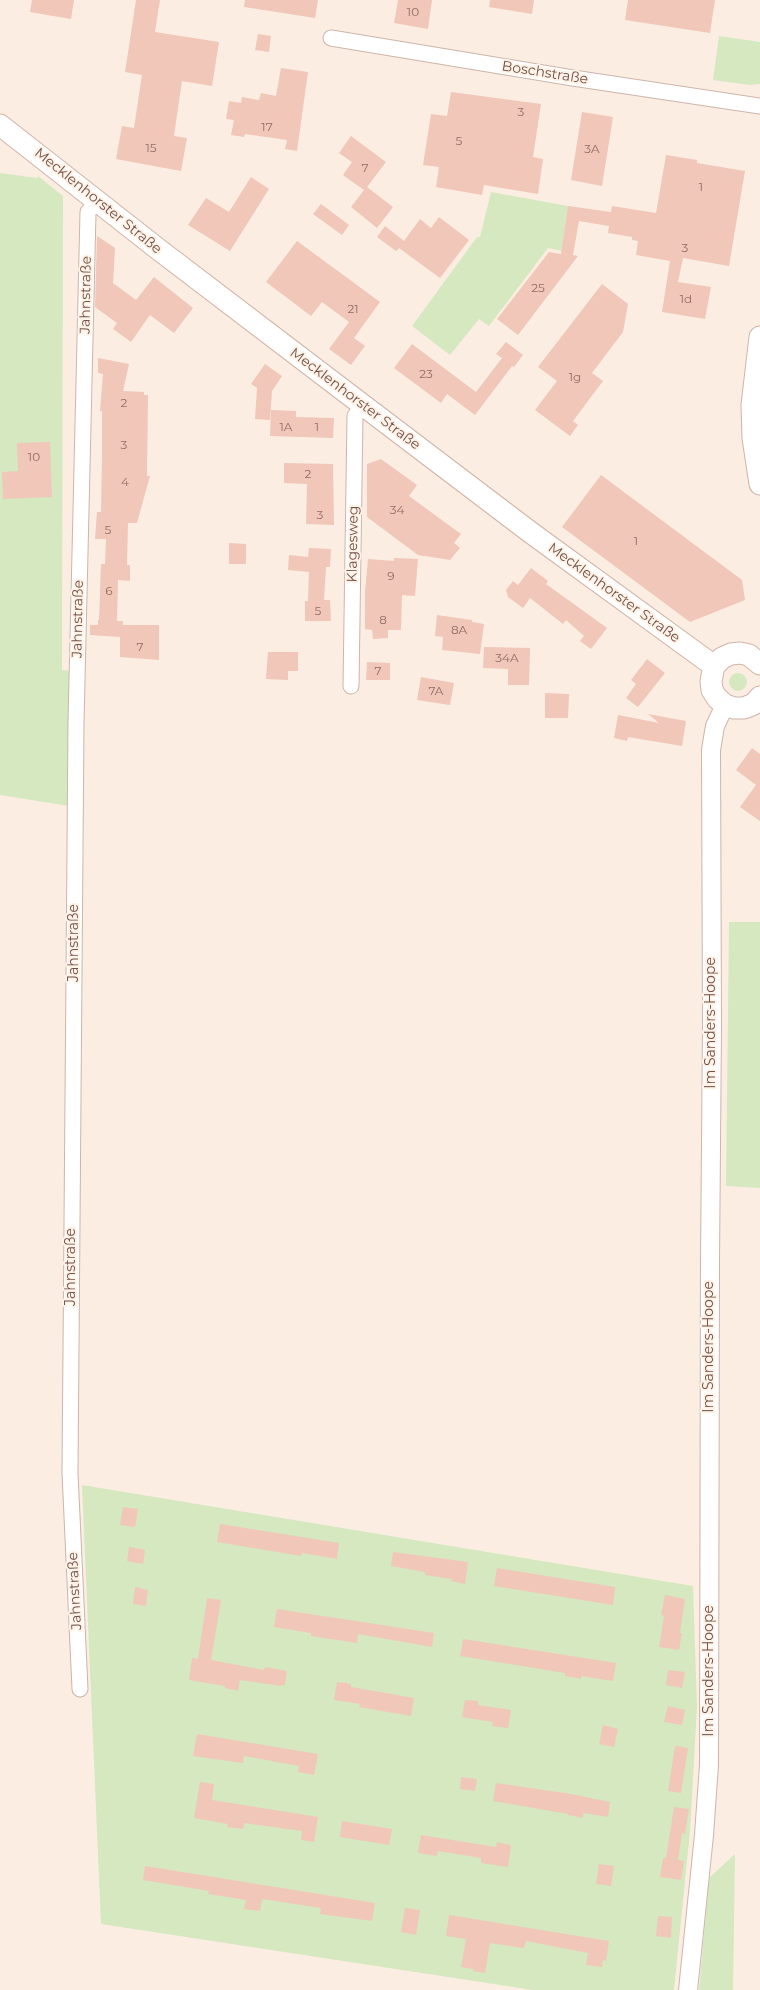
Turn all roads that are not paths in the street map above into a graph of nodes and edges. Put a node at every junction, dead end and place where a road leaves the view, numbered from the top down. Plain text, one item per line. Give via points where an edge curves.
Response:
1 (331, 38) dead end
2 (760, 106) edge
3 (0, 124) edge
4 (97, 200) junction
5 (760, 337) edge
6 (363, 405) junction
7 (760, 484) edge
8 (759, 660) edge
9 (714, 666) junction
10 (351, 686) dead end
11 (760, 698) edge
12 (725, 705) junction
13 (80, 1689) dead end
14 (688, 1990) edge

1 - 2 street, Boschstraße
3 - 4 main road, Mecklenhorster Straße
4 - 6 main road, Mecklenhorster Straße
4 - 13 street, Jahnstraße via 88,212 76,731 70,1473
5 - 7 main road via 752,405 753,438
6 - 9 main road, Mecklenhorster Straße via 530,532
6 - 10 street, Klagesweg via 355,416
8 - 9 main road via 740,653 731,654
9 - 12 main road via 710,681 712,690
11 - 12 main road via 744,708
12 - 14 street, Im Sanders-Hoope via 715,726 711,750 709,1765

